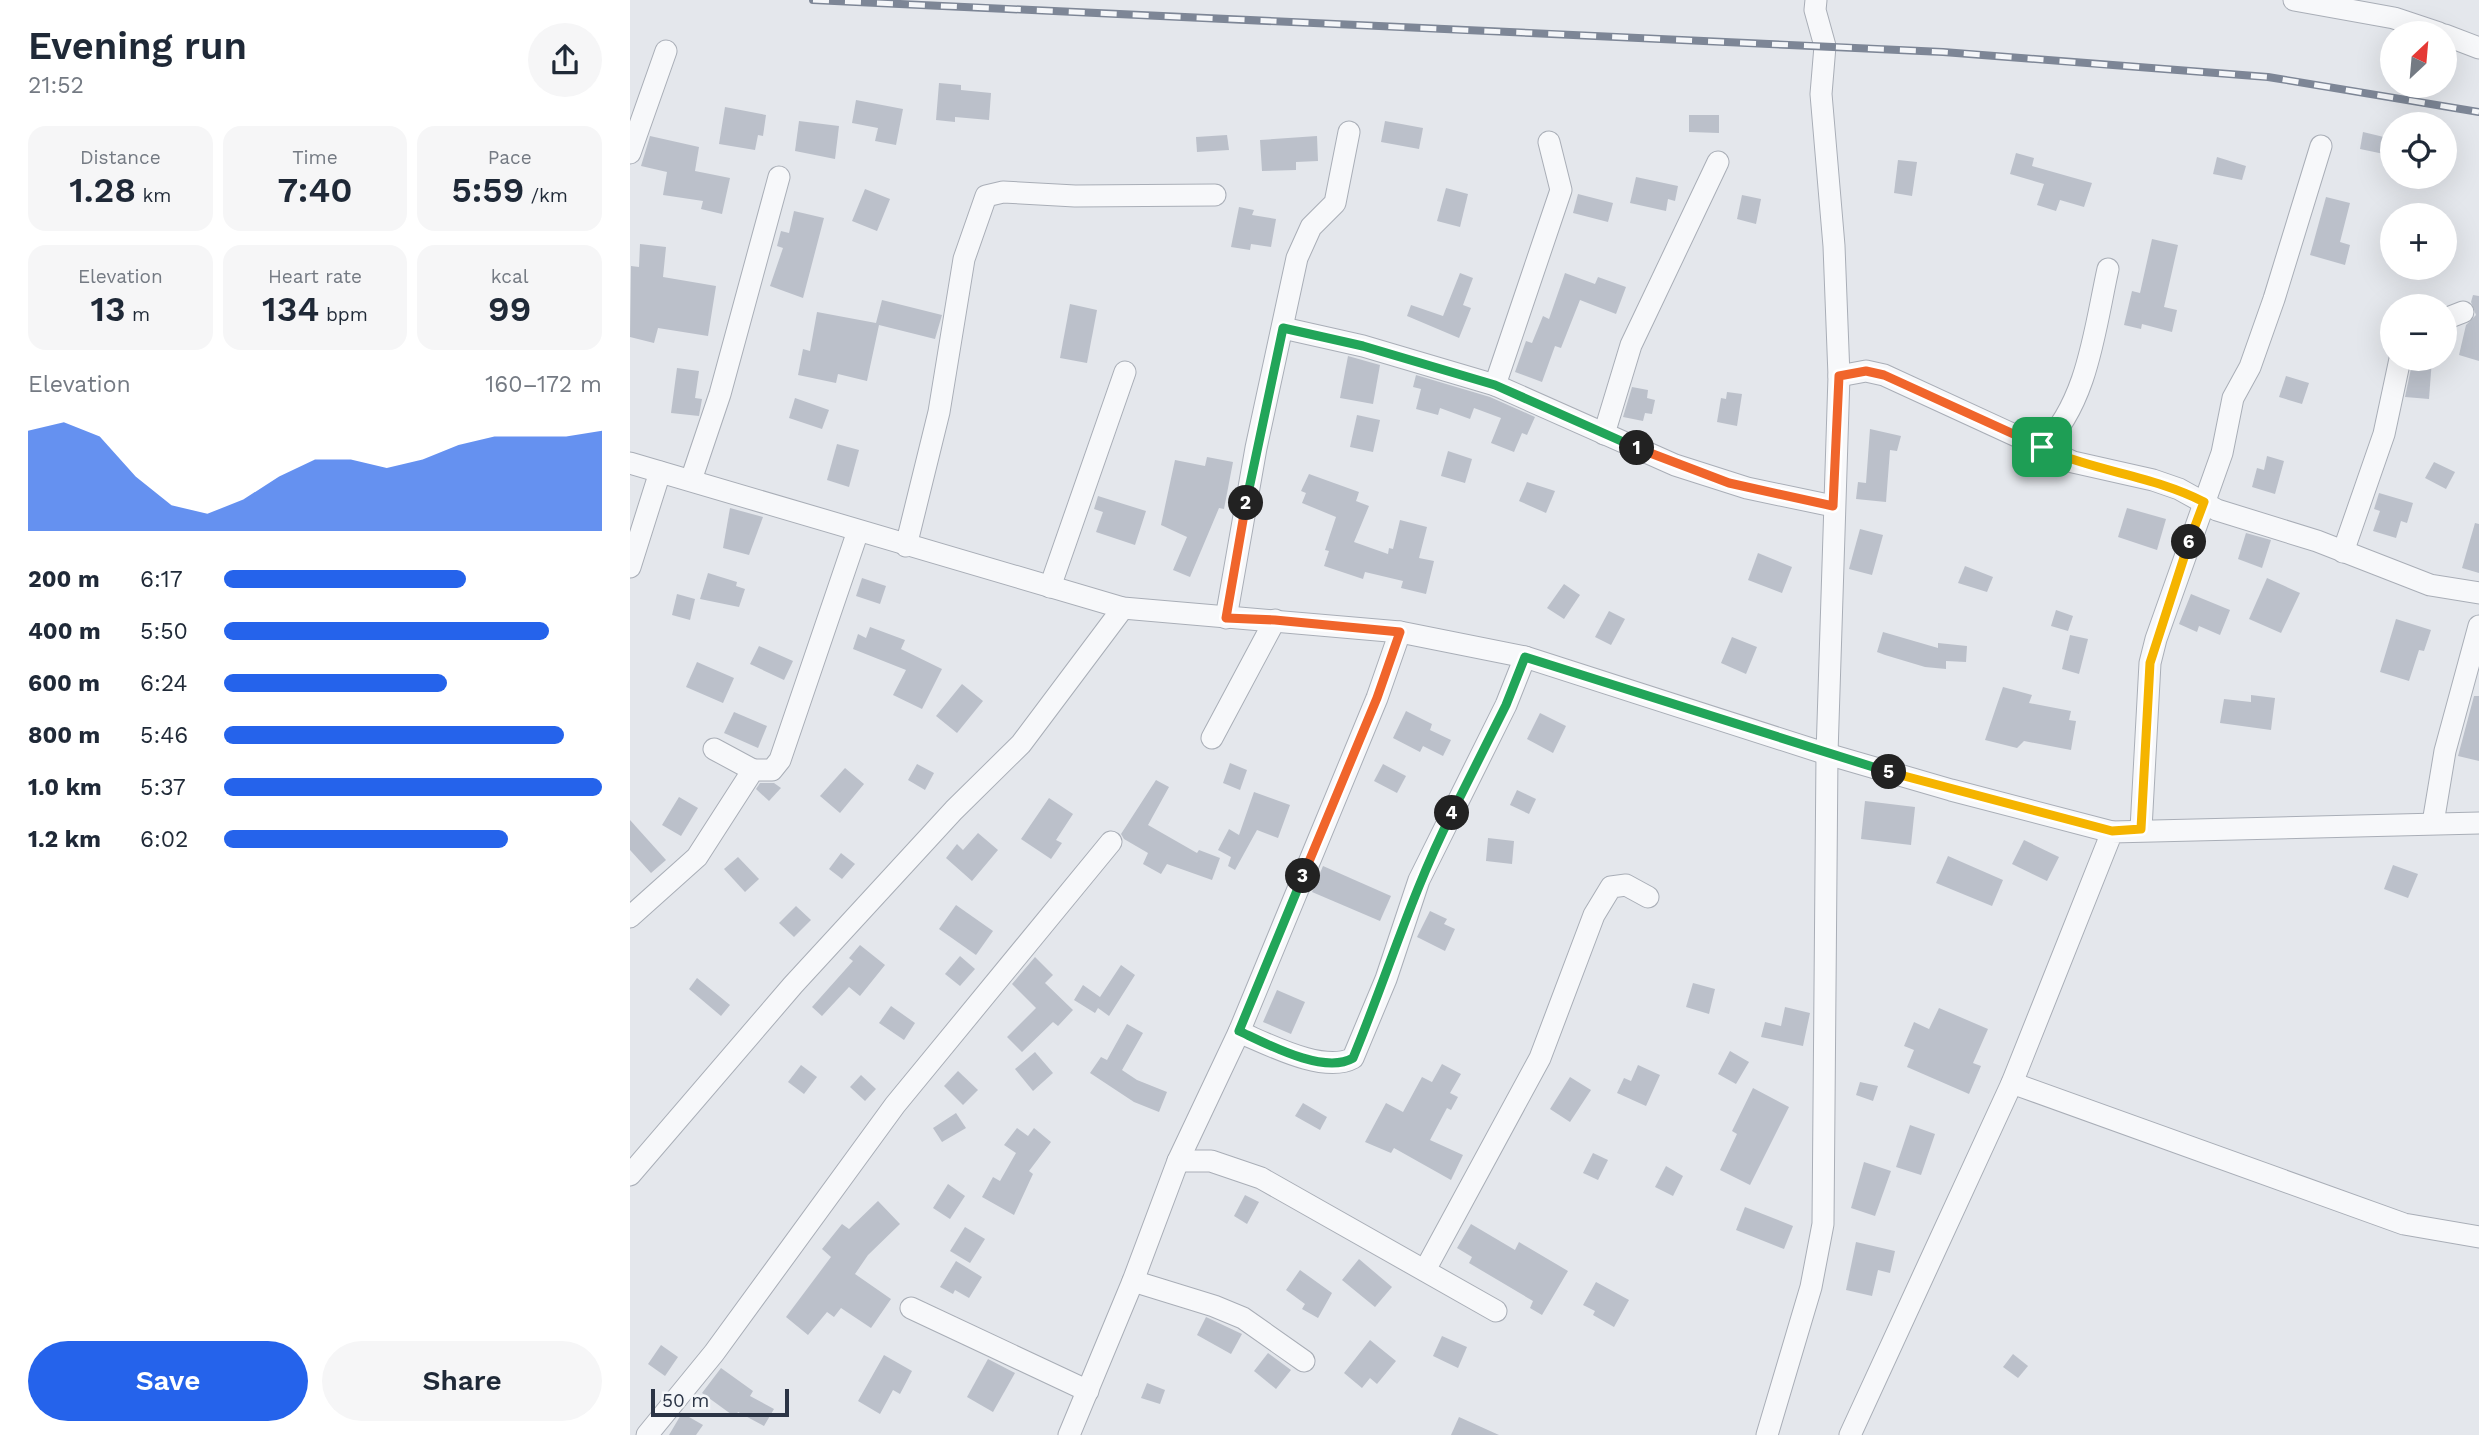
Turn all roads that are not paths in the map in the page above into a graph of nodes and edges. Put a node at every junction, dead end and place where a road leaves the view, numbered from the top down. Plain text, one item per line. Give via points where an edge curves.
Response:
1 (1816, 0) edge
2 (2294, 0) edge
3 (2403, 21) edge
4 (2457, 40) edge
5 (2479, 48) edge
6 (666, 51) dead end
7 (1349, 132) dead end
8 (1549, 142) dead end
9 (2321, 146) dead end
10 (630, 153) edge
11 (1718, 162) dead end
12 (779, 177) dead end
13 (1215, 195) dead end
14 (2108, 269) dead end
15 (1283, 328) junction
16 (2397, 371) edge
17 (1125, 372) dead end
18 (1839, 376) junction
19 (1495, 385) junction
20 (1604, 434) junction
21 (2042, 447) junction
22 (630, 463) edge
23 (660, 472) junction
24 (691, 480) junction
25 (2204, 502) junction
26 (1833, 506) junction
27 (858, 531) junction
28 (906, 546) junction
29 (2343, 552) junction
30 (630, 567) edge
31 (1050, 587) junction
32 (2479, 593) edge
33 (1123, 608) junction
34 (1226, 618) junction
35 (1275, 620) junction
36 (2479, 626) edge
37 (1400, 632) junction
38 (1525, 657) junction
39 (1212, 738) dead end
40 (714, 749) dead end
41 (1827, 754) junction
42 (752, 769) junction
43 (2432, 823) junction
44 (2479, 823) edge
45 (2141, 829) junction
46 (2112, 831) junction
47 (1111, 842) dead end
48 (1648, 897) dead end
49 (630, 917) edge
50 (1239, 1031) junction
51 (2012, 1083) junction
52 (1178, 1161) junction
53 (630, 1175) edge
54 (2479, 1237) edge
55 (1425, 1270) junction
56 (1133, 1281) junction
57 (912, 1308) dead end
58 (1496, 1311) dead end
59 (1304, 1361) dead end
60 (1088, 1391) junction
61 (647, 1435) edge
62 (1069, 1435) edge
63 (1767, 1435) edge
64 (1850, 1435) edge

1 - 18 street via 1825,46 1821,94
2 - 3 street
4 - 5 street
6 - 10 street
7 - 15 street via 1335,203 1311,227 1297,258
8 - 19 street via 1561,190
9 - 25 street via 2250,368 2233,398 2222,453
11 - 20 street via 1631,345
12 - 24 street via 727,369
13 - 28 street via 1003,192 986,196 964,259 939,412
14 - 21 street via 2080,384 2057,430
15 - 19 street
15 - 34 street
16 - 29 street via 2384,434
17 - 31 street
18 - 21 street via 1866,371 1884,375
18 - 26 street
19 - 20 street
20 - 26 street via 1729,483
21 - 25 street via 2073,462 2153,480
22 - 23 street
23 - 24 street
23 - 30 street
24 - 27 street
25 - 29 street
25 - 45 street via 2150,663
26 - 41 street
27 - 28 street
27 - 42 street via 779,760 772,770
28 - 31 street
29 - 32 street via 2430,585
31 - 33 street
33 - 34 street
33 - 53 street via 1021,744 793,985
34 - 35 street
35 - 37 street
35 - 39 street
36 - 43 street via 2445,751
37 - 38 street
37 - 50 street
38 - 41 street
38 - 50 street via 1419,880 1353,1058 1343,1064 1324,1063
40 - 42 street
41 - 46 street
41 - 63 street via 1823,1224 1811,1287
42 - 49 street via 697,857
43 - 44 street
43 - 45 street
45 - 46 street
46 - 51 street
47 - 61 street via 895,1105 714,1353
48 - 55 street via 1626,885 1611,887 1594,915 1540,1058
50 - 52 street
51 - 54 street via 2403,1224
51 - 64 street
52 - 55 street via 1211,1161 1261,1178
52 - 56 street
55 - 58 street
56 - 59 street via 1243,1318
56 - 60 street
57 - 60 street
60 - 62 street

